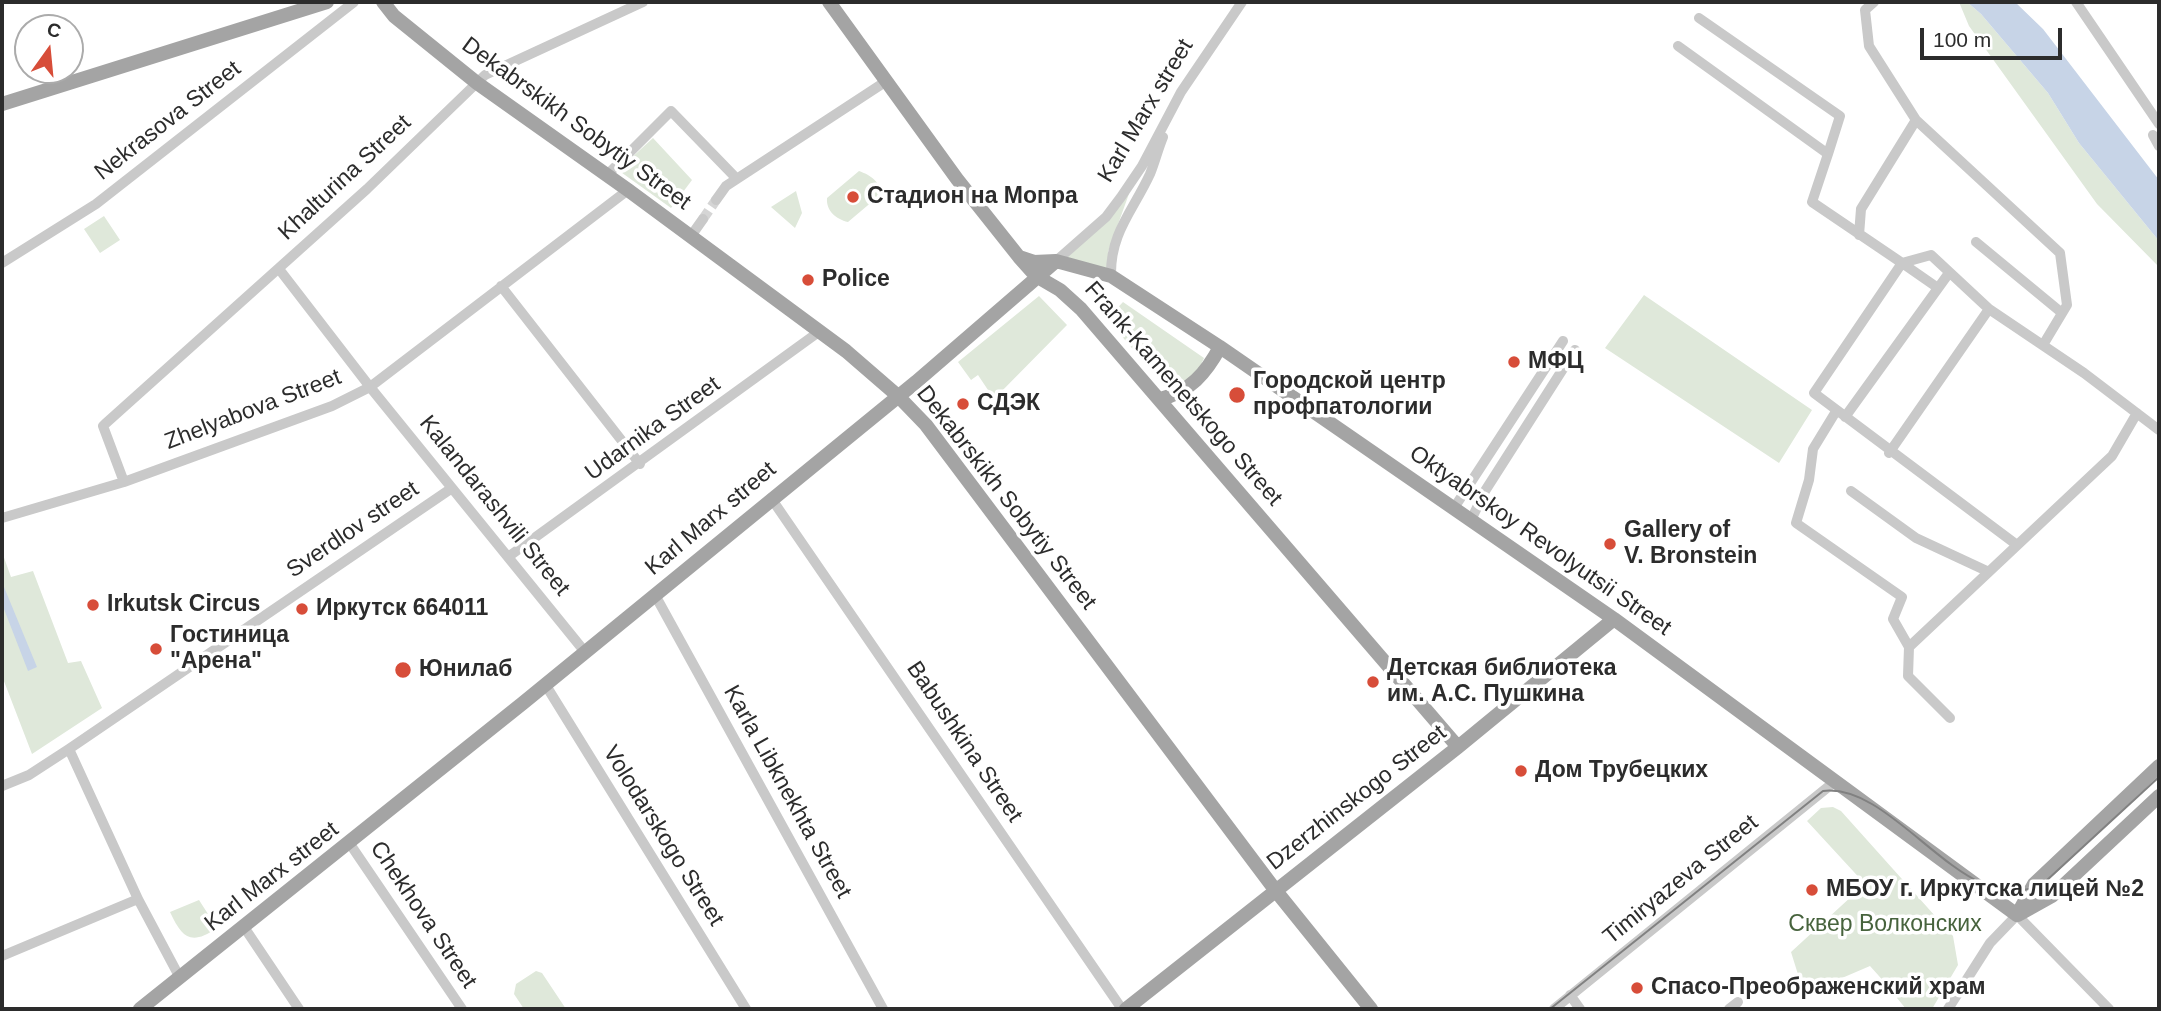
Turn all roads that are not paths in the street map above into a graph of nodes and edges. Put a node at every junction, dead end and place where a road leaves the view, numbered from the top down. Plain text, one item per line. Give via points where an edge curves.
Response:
1 (327, 2) edge
2 (354, 2) edge
3 (383, 2) edge
4 (643, 2) edge
5 (829, 2) edge
6 (1242, 2) edge
7 (1249, 2) edge
8 (1874, 2) edge
9 (2076, 2) edge
10 (1699, 18) dead end
11 (1678, 46) dead end
12 (886, 82) junction
13 (477, 83) junction
14 (2, 104) edge
15 (1916, 120) junction
16 (2156, 129) edge
17 (2159, 146) edge
18 (1828, 154) junction
19 (607, 175) junction
20 (737, 178) junction
21 (628, 190) junction
22 (716, 200) tunnel mouth
23 (703, 219) tunnel mouth
24 (1859, 235) junction
25 (691, 236) junction
26 (1976, 242) dead end
27 (1019, 257) junction
28 (1056, 261) junction
29 (2, 263) edge
30 (1902, 263) junction
31 (1075, 267) junction
32 (279, 269) junction
33 (1950, 273) dead end
34 (1036, 276) junction
35 (1111, 276) junction
36 (501, 286) junction
37 (1938, 289) junction
38 (1060, 290) junction
39 (1989, 309) junction
40 (2062, 313) junction
41 (820, 331) junction
42 (1563, 341) dead end
43 (2043, 345) junction
44 (1220, 346) junction
45 (1575, 350) dead end
46 (370, 387) junction
47 (898, 396) junction
48 (1160, 398) junction
49 (2137, 413) junction
50 (1840, 415) junction
51 (2159, 430) edge
52 (1889, 453) junction
53 (640, 464) junction
54 (124, 482) junction
55 (452, 488) junction
56 (1851, 491) dead end
57 (772, 498) junction
58 (1454, 508) junction
59 (2, 518) edge
60 (1471, 520) junction
61 (2017, 545) junction
62 (508, 557) junction
63 (1989, 572) junction
64 (655, 595) junction
65 (1614, 619) junction
66 (1909, 647) junction
67 (585, 652) junction
68 (545, 684) junction
69 (1950, 718) dead end
70 (1458, 747) junction
71 (69, 749) junction
72 (2159, 766) edge
73 (1833, 783) junction
74 (2, 786) edge
75 (2159, 796) edge
76 (2122, 801) junction
77 (2109, 813) junction
78 (2137, 817) junction
79 (2125, 828) junction
80 (350, 844) junction
81 (1276, 891) junction
82 (138, 899) junction
83 (2017, 915) junction
84 (244, 927) junction
85 (2, 956) edge
86 (180, 978) junction
87 (1570, 996) junction
88 (148, 1007) edge
89 (299, 1009) edge
90 (462, 1009) edge
91 (746, 1009) edge
92 (883, 1009) edge
93 (1124, 1009) edge
94 (1371, 1009) edge
95 (1553, 1009) edge
96 (1580, 1009) edge
97 (1948, 1009) edge
98 (2109, 1009) edge

1 - 14 main road
2 - 29 street, Nekrasova Street via 96,204
3 - 13 main road, Dekabrskikh Sobytiy Street
4 - 13 street, Khalturina Street via 496,69
5 - 12 main road, Frank-Kamenetskogo Street
6 - 28 street, Karl Marx street via 1181,92 1121,197 1106,217
7 - 35 street via 1180,104 1120,228 1110,253
8 - 15 street via 1865,10 1869,46
9 - 16 street
10 - 18 street via 1840,116
11 - 18 street
12 - 20 street
12 - 27 main road, Frank-Kamenetskogo Street
13 - 19 main road, Dekabrskikh Sobytiy Street
13 - 32 street, Khalturina Street
15 - 24 street via 1861,209
15 - 40 street via 2060,253 2067,305
16 - 17 street
18 - 24 street via 1812,202
19 - 20 street via 671,111
19 - 21 main road, Dekabrskikh Sobytiy Street
20 - 22 street
21 - 25 main road, Dekabrskikh Sobytiy Street
21 - 36 street, Zhelyabova Street
23 - 25 street
24 - 30 street
25 - 41 main road, Dekabrskikh Sobytiy Street
26 - 40 street
27 - 28 main road, Oktyabrskoy Revolyutsii Street
27 - 34 main road, Frank-Kamenetskogo Street
28 - 31 main road, Oktyabrskoy Revolyutsii Street
28 - 34 main road, Karl Marx street
30 - 37 street
30 - 39 street via 1931,255
30 - 50 street via 1814,393
31 - 35 main road, Oktyabrskoy Revolyutsii Street
31 - 38 main road via 1063,269
32 - 46 street, Kalandarashvili Street
32 - 54 street, Khalturina Street via 103,426
33 - 37 street
34 - 38 main road, Frank-Kamenetskogo Street
34 - 47 main road, Karl Marx street
35 - 44 main road, Oktyabrskoy Revolyutsii Street
36 - 46 street, Zhelyabova Street
36 - 53 street
37 - 50 street
38 - 48 main road, Frank-Kamenetskogo Street
39 - 43 street
39 - 52 street
40 - 43 street
41 - 47 main road, Dekabrskikh Sobytiy Street
41 - 53 street, Udarnika Street
42 - 58 street
43 - 49 street
44 - 48 main road via 1197,381 1180,394
44 - 58 main road, Oktyabrskoy Revolyutsii Street
45 - 60 street
46 - 54 street, Zhelyabova Street via 332,406
46 - 55 street, Kalandarashvili Street
47 - 57 main road, Karl Marx street
47 - 81 main road, Dekabrskikh Sobytiy Street via 926,425
48 - 70 main road, Frank-Kamenetskogo Street
49 - 51 street
49 - 61 street via 2112,456
50 - 52 street
50 - 66 street via 1813,449 1796,523 1902,597 1893,620
52 - 61 street
53 - 62 street, Udarnika Street
54 - 59 street, Zhelyabova Street
55 - 62 street, Kalandarashvili Street
55 - 71 street, Sverdlov street
56 - 63 street via 1916,538
57 - 64 main road, Karl Marx street
57 - 93 street, Babushkina Street
58 - 60 main road, Oktyabrskoy Revolyutsii Street
60 - 65 main road, Oktyabrskoy Revolyutsii Street
61 - 63 street
62 - 67 street, Kalandarashvili Street
63 - 66 street
64 - 67 main road, Karl Marx street
64 - 92 street, Karla Libknekhta Street
65 - 70 main road, Dzerzhinskogo Street
65 - 73 main road, Oktyabrskoy Revolyutsii Street
66 - 69 street via 1908,676
67 - 68 main road, Karl Marx street
68 - 80 main road, Karl Marx street
68 - 91 street, Volodarskogo Street
70 - 81 main road, Dzerzhinskogo Street
71 - 74 street
71 - 82 street
72 - 76 main road
73 - 83 main road, Oktyabrskoy Revolyutsii Street
73 - 87 street, Timiryazeva Street
75 - 78 main road
76 - 77 main road
76 - 78 main road
77 - 79 main road
77 - 83 main road via 2034,884
78 - 79 main road
79 - 83 main road via 2052,896
80 - 84 main road, Karl Marx street
80 - 90 street, Chekhova Street
81 - 93 main road, Dzerzhinskogo Street
81 - 94 main road, Dekabrskikh Sobytiy Street
82 - 85 street
82 - 86 street
83 - 97 street via 1990,943
83 - 98 street
84 - 86 main road, Karl Marx street
84 - 89 street
86 - 88 main road, Karl Marx street
87 - 95 street, Timiryazeva Street
87 - 96 street

